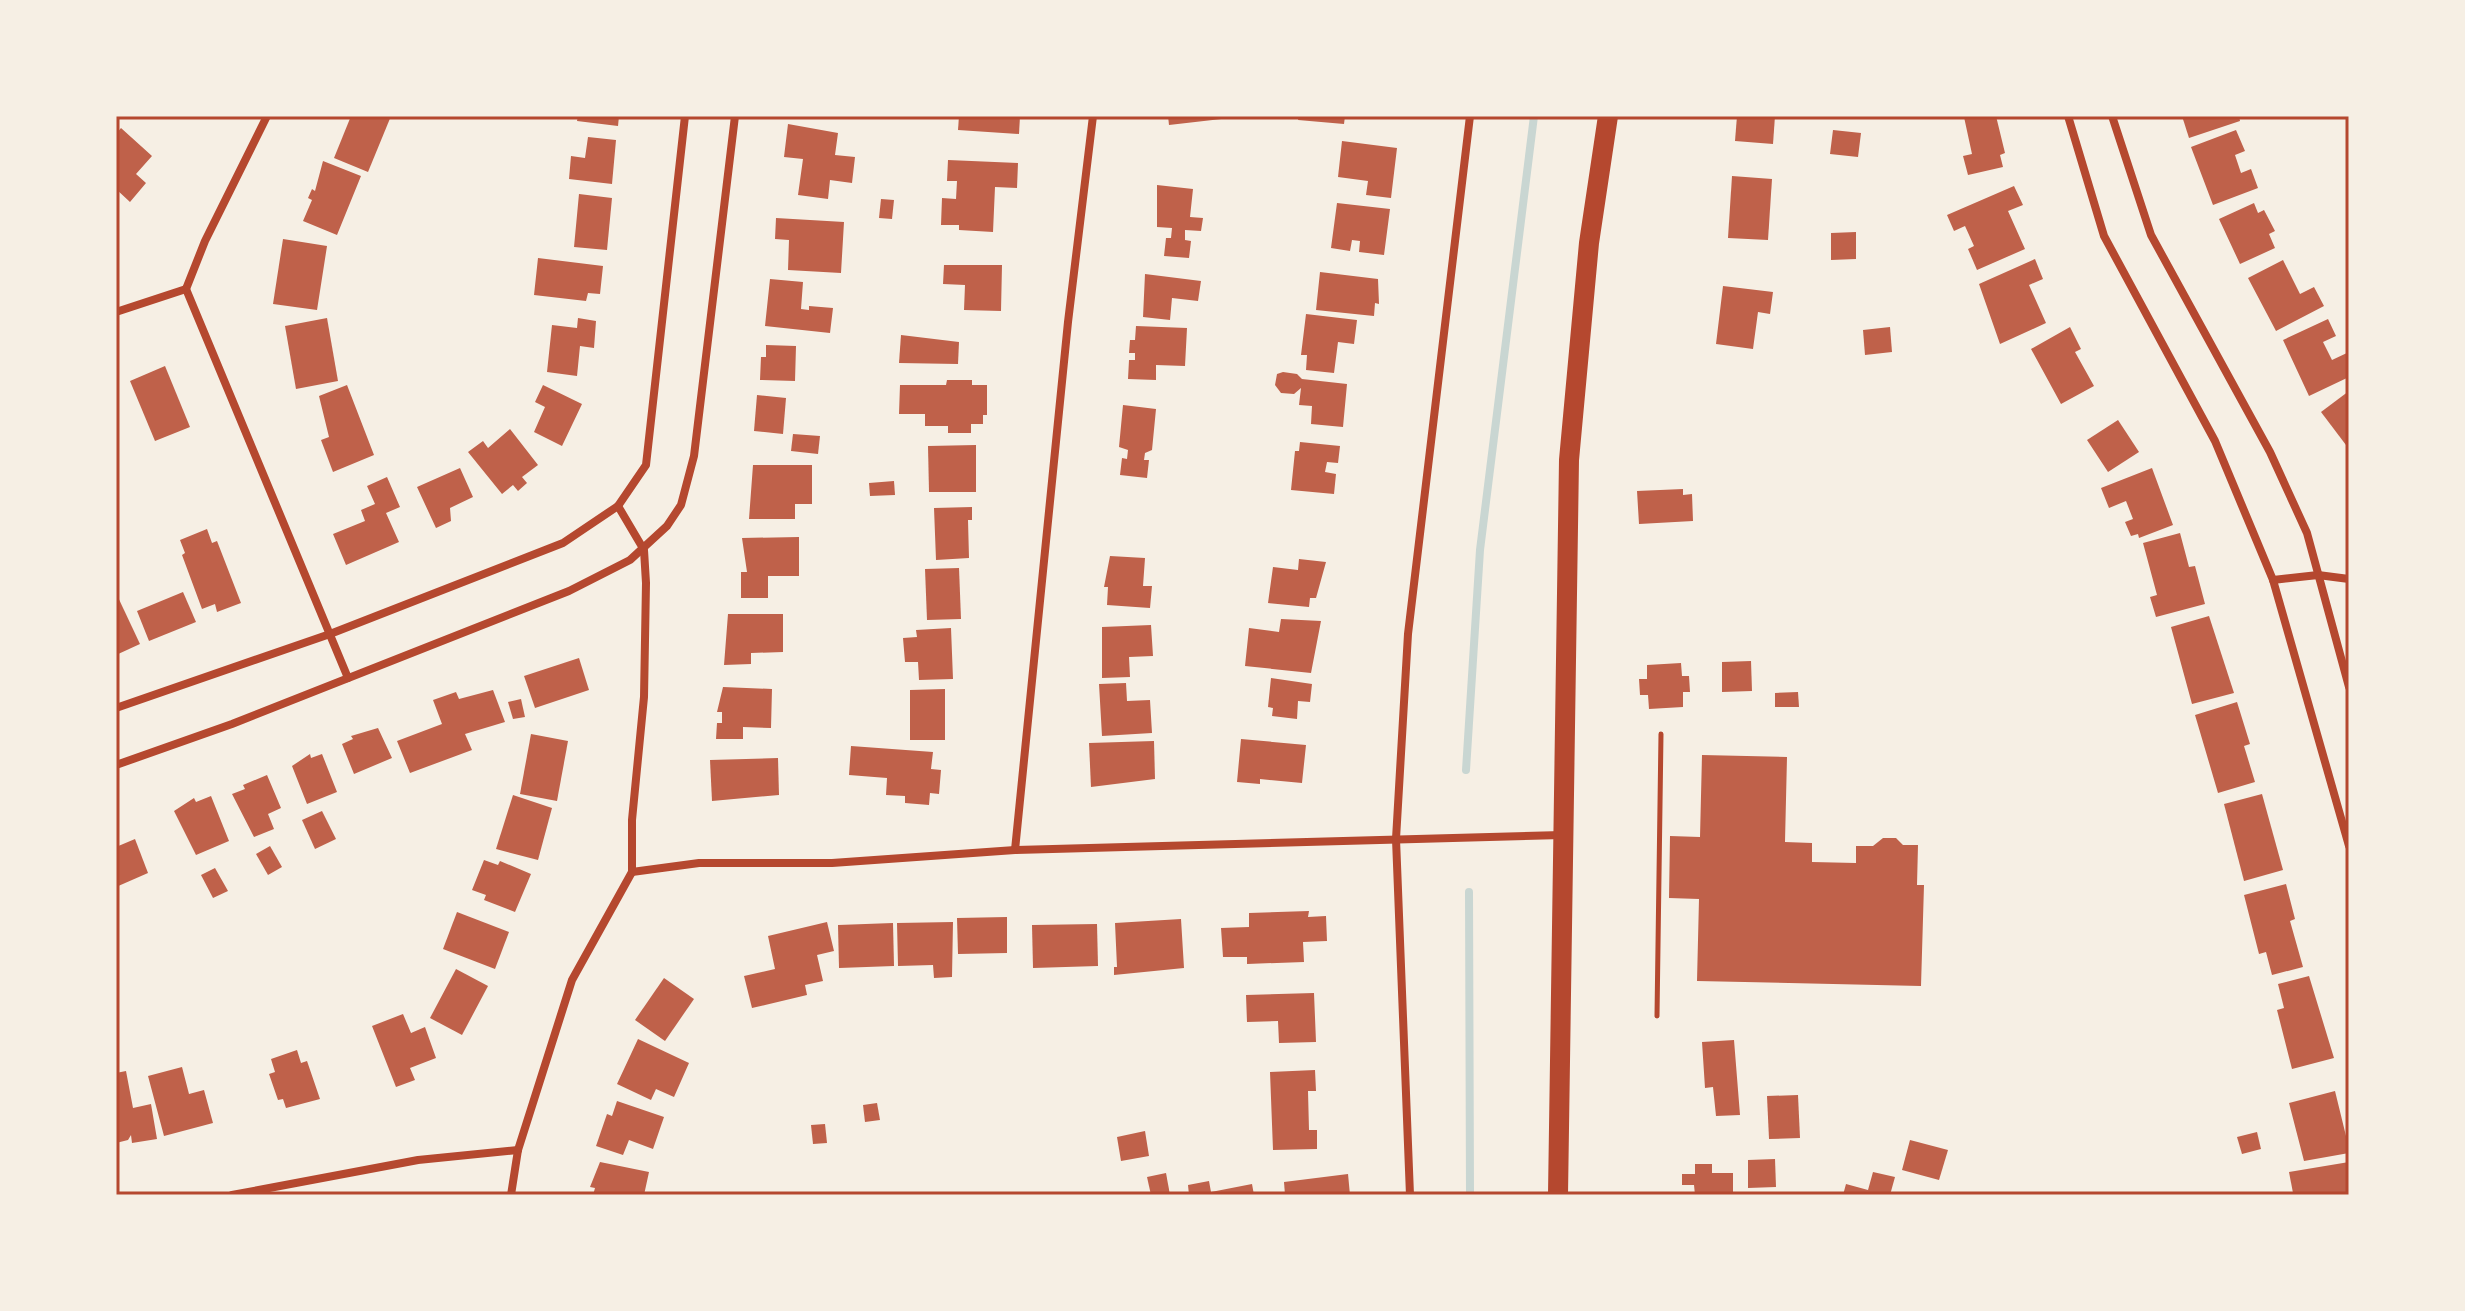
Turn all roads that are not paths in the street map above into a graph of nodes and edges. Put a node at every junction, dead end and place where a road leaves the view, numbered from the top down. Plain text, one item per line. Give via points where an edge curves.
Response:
1 (267, 116) edge
2 (685, 116) edge
3 (735, 116) edge
4 (1093, 116) edge
5 (1470, 116) edge
6 (1608, 116) edge
7 (2068, 116) edge
8 (2112, 116) edge
9 (186, 289) junction
10 (116, 312) edge
11 (618, 506) junction
12 (644, 550) junction
13 (2318, 575) junction
14 (2349, 579) edge
15 (2273, 580) junction
16 (330, 634) junction
17 (348, 678) junction
18 (2349, 687) edge
19 (116, 708) edge
20 (116, 765) edge
21 (1563, 835) junction
22 (1396, 839) junction
23 (2349, 846) edge
24 (1015, 850) junction
25 (632, 872) junction
26 (518, 1150) junction
27 (232, 1195) edge
28 (511, 1195) edge
29 (1410, 1195) edge
30 (1558, 1195) edge

1 - 9 street
2 - 11 street via 646,465
3 - 12 street via 694,456 681,505
4 - 24 street
5 - 22 street via 1408,634
6 - 21 main road via 1589,243 1569,460
7 - 15 street via 2104,236 2215,441
8 - 13 street via 2151,235 2270,452 2307,533
9 - 10 street
9 - 16 street
11 - 12 street
11 - 16 street via 563,543
12 - 17 street via 569,591
12 - 25 street via 644,697
13 - 14 street
13 - 15 street
13 - 18 street
15 - 23 street
16 - 17 street
16 - 19 street
17 - 20 street
21 - 22 street
21 - 30 main road
22 - 24 street
22 - 29 street
24 - 25 street via 832,863 699,863
25 - 26 street via 572,980
26 - 27 street via 418,1160
26 - 28 street

